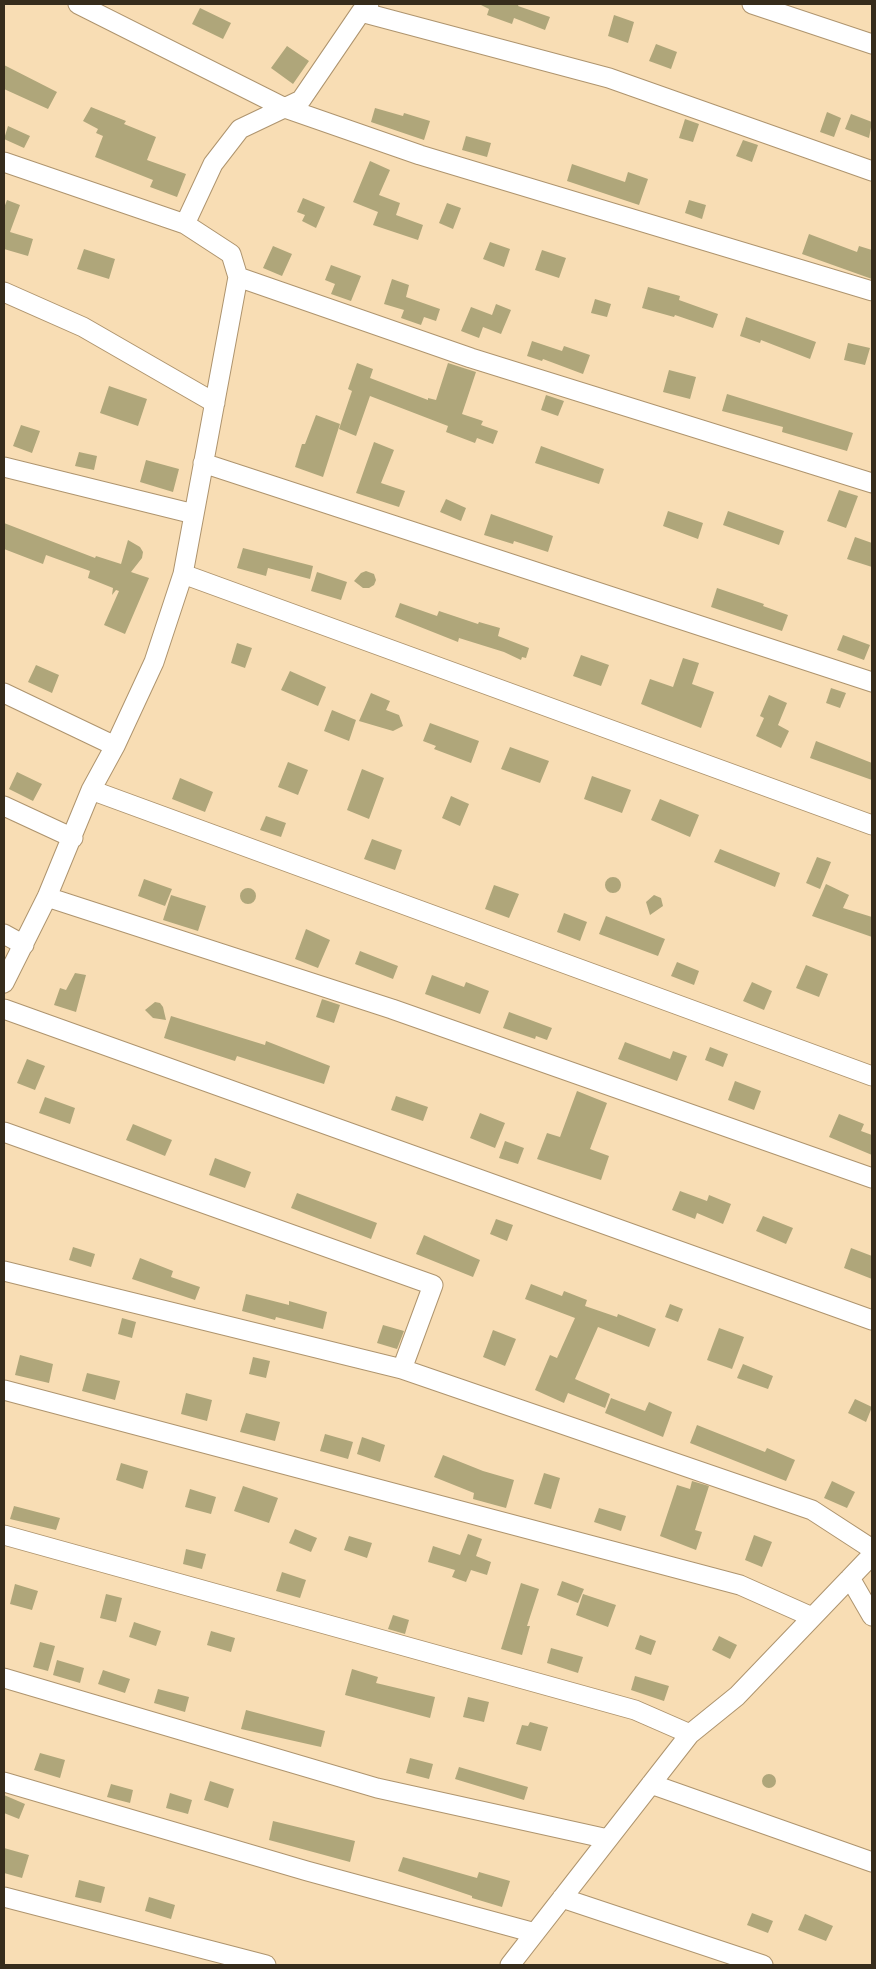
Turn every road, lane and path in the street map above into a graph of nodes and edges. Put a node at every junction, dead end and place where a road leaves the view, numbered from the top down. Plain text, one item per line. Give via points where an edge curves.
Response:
1 (78, 4) edge
2 (752, 4) edge
3 (365, 8) edge
4 (872, 44) edge
5 (284, 108) junction
6 (4, 162) edge
7 (872, 171) edge
8 (185, 224) junction
9 (238, 277) junction
10 (872, 290) edge
11 (4, 292) edge
12 (215, 403) junction
13 (203, 463) junction
14 (4, 467) edge
15 (872, 483) edge
16 (194, 514) junction
17 (183, 574) junction
18 (872, 682) edge
19 (4, 693) edge
20 (115, 746) junction
21 (91, 790) junction
22 (4, 806) edge
23 (872, 825) edge
24 (73, 838) junction
25 (47, 897) junction
26 (4, 934) edge
27 (24, 944) junction
28 (4, 983) edge
29 (4, 1009) edge
30 (872, 1076) edge
31 (4, 1132) edge
32 (872, 1178) edge
33 (4, 1271) edge
34 (872, 1320) edge
35 (402, 1369) junction
36 (4, 1390) edge
37 (4, 1535) edge
38 (872, 1549) edge
39 (872, 1555) edge
40 (850, 1578) junction
41 (812, 1616) junction
42 (872, 1616) edge
43 (4, 1678) edge
44 (690, 1734) junction
45 (4, 1782) edge
46 (651, 1784) junction
47 (608, 1839) junction
48 (872, 1862) edge
49 (4, 1897) edge
50 (562, 1898) junction
51 (535, 1933) junction
52 (266, 1965) edge
53 (510, 1965) edge
54 (763, 1965) edge

1 - 5 street
2 - 4 street
3 - 5 street via 301,100
3 - 7 street via 609,78
5 - 8 street via 240,129 213,164
5 - 10 street via 420,155
6 - 8 street
8 - 9 street via 231,254
9 - 12 street
9 - 15 street via 471,358
11 - 12 street via 83,327
12 - 13 street
13 - 16 street
13 - 18 street
14 - 16 street
16 - 17 street
17 - 20 street via 154,662
17 - 23 street
19 - 20 street
20 - 21 street
21 - 24 street
21 - 30 street
22 - 24 street
24 - 25 street
25 - 27 street
25 - 32 street via 392,1009
26 - 27 street
27 - 28 street
29 - 34 street
31 - 35 street via 433,1285
33 - 35 street
35 - 38 street via 812,1510
36 - 41 street via 740,1585
37 - 44 street via 636,1710
39 - 40 street
40 - 41 street
40 - 42 street
41 - 44 street via 737,1696
43 - 47 street via 377,1788
44 - 46 street
45 - 51 street via 307,1871
46 - 47 street
46 - 48 street
47 - 50 street
49 - 52 street
50 - 51 street
50 - 54 street
51 - 53 street

